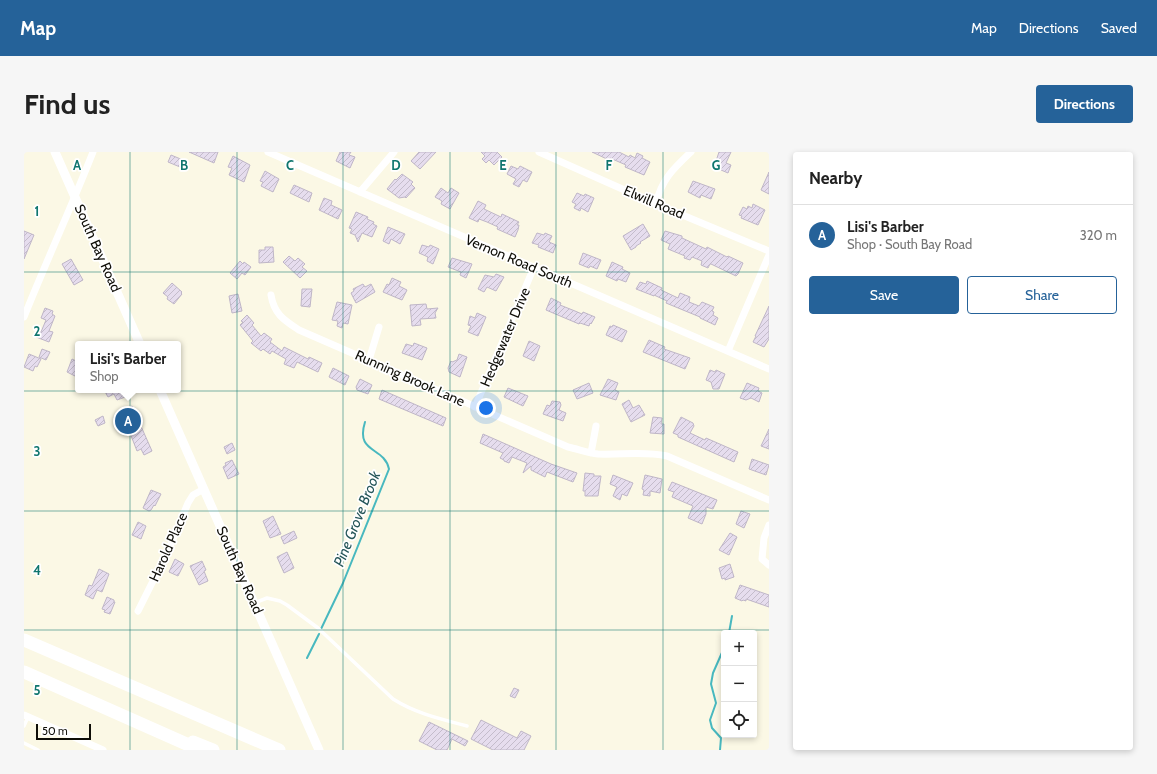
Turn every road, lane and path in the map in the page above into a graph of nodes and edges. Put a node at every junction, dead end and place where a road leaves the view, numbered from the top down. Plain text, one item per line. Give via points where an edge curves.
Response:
1 (55, 152) edge
2 (92, 152) edge
3 (268, 152) edge
4 (394, 152) edge
5 (539, 152) edge
6 (691, 152) edge
7 (360, 192) junction
8 (75, 198) junction
9 (656, 204) junction
10 (769, 251) edge
11 (769, 255) edge
12 (534, 267) junction
13 (271, 295) dead end
14 (24, 317) edge
15 (379, 327) dead end
16 (139, 341) edge
17 (728, 351) junction
18 (369, 360) junction
19 (769, 368) edge
20 (161, 393) edge
21 (475, 407) junction
22 (596, 426) dead end
23 (591, 453) junction
24 (204, 489) junction
25 (769, 500) edge
26 (769, 526) edge
27 (769, 565) edge
28 (254, 603) junction
29 (138, 611) dead end
30 (24, 640) edge
31 (24, 672) edge
32 (97, 704) junction
33 (26, 716) edge
34 (24, 726) edge
35 (467, 726) dead end
36 (24, 743) edge
37 (318, 749) edge
38 (38, 750) edge
39 (103, 750) edge
40 (200, 750) edge
41 (213, 750) edge
42 (279, 750) edge

1 - 8 street, South Bay Road
2 - 8 street
3 - 7 street, Vernon Road South
4 - 7 street
5 - 9 street, Elwill Road
6 - 9 street via 668,176
7 - 12 street, Vernon Road South
8 - 14 street
8 - 16 street, South Bay Road
9 - 10 street, Elwill Road
11 - 17 street
12 - 17 street, Vernon Road South
12 - 21 street, Hedgewater Drive
13 - 18 street, Running Brook Lane via 276,311 285,321 299,330
15 - 18 street
17 - 19 street, Vernon Road South
18 - 21 street, Running Brook Lane
20 - 24 street, South Bay Road
21 - 23 street, Running Brook Lane via 568,447
22 - 23 street
23 - 25 street, Running Brook Lane via 647,453 667,456
24 - 28 street, South Bay Road
24 - 29 street, Harold Place via 193,495 188,503 169,549
26 - 27 street via 764,538 762,559
28 - 35 lane via 267,598 280,601 318,628 393,699 427,716
28 - 37 street, South Bay Road
30 - 42 highway
31 - 32 highway
32 - 40 highway
32 - 41 highway
33 - 34 lane
33 - 39 street
36 - 38 lane

